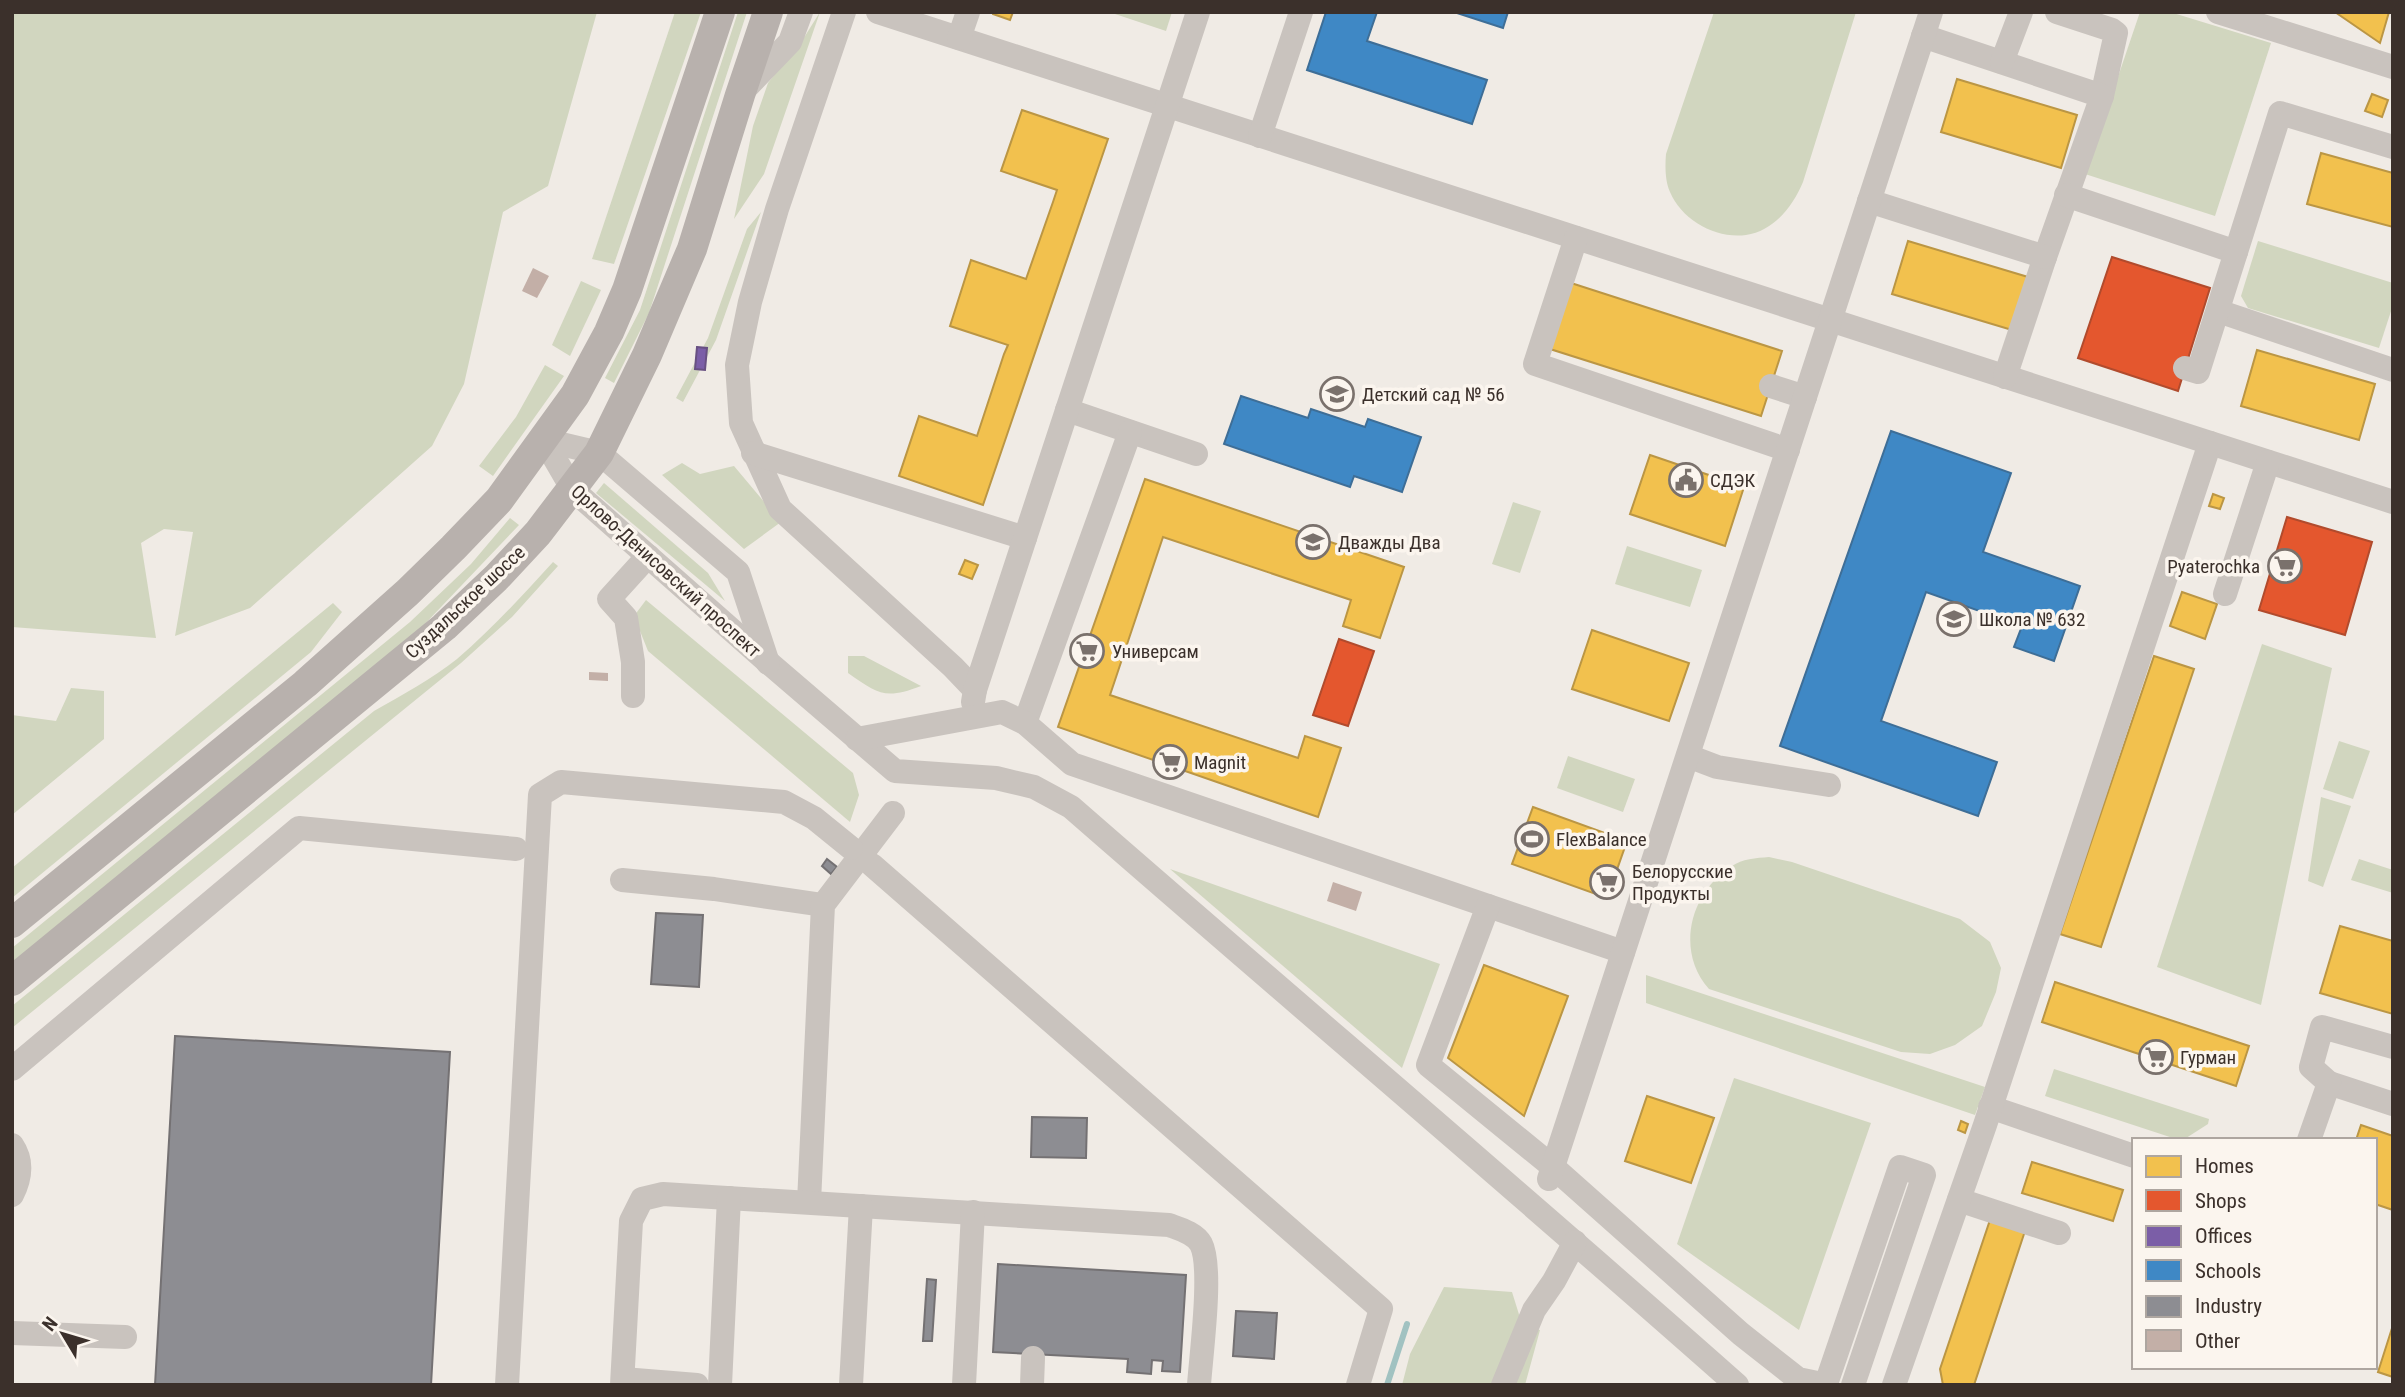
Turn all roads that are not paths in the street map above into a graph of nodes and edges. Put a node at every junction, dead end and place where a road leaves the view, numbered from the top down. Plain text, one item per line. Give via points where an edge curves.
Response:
1 (720, 12) edge
2 (768, 12) edge
3 (801, 12) edge
4 (844, 12) edge
5 (878, 12) edge
6 (968, 12) edge
7 (1198, 12) edge
8 (1301, 12) edge
9 (1931, 12) edge
10 (2021, 12) edge
11 (2057, 12) edge
12 (2218, 12) edge
13 (1923, 36) junction
14 (959, 38) junction
15 (2002, 62) junction
16 (2393, 67) edge
17 (740, 95) junction
18 (2102, 96) junction
19 (1168, 106) junction
20 (1260, 136) junction
21 (2393, 147) edge
22 (2066, 195) junction
23 (1869, 201) junction
24 (1576, 238) junction
25 (2236, 251) junction
26 (2045, 257) junction
27 (2217, 311) junction
28 (1830, 320) junction
29 (2185, 368) dead end
30 (2393, 370) edge
31 (2006, 377) junction
32 (1771, 386) dead end
33 (1805, 397) junction
34 (1067, 410) junction
35 (1130, 432) junction
36 (544, 440) junction
37 (2210, 443) junction
38 (1788, 450) junction
39 (599, 453) junction
40 (753, 453) junction
41 (1196, 454) dead end
42 (2268, 462) junction
43 (573, 489) junction
44 (2393, 502) edge
45 (1025, 538) junction
46 (648, 556) junction
47 (2225, 594) dead end
48 (769, 663) junction
49 (975, 690) junction
50 (632, 696) dead end
51 (971, 716) junction
52 (1025, 723) junction
53 (857, 739) junction
54 (1688, 756) junction
55 (1829, 785) dead end
56 (892, 813) dead end
57 (851, 848) dead end
58 (516, 849) dead end
59 (872, 865) dead end
60 (622, 880) dead end
61 (823, 905) junction
62 (1488, 906) junction
63 (12, 923) edge
64 (1623, 952) junction
65 (12, 981) edge
66 (2393, 1046) edge
67 (12, 1069) edge
68 (2329, 1083) junction
69 (2393, 1104) edge
70 (1990, 1107) junction
71 (2310, 1138) edge
72 (12, 1145) edge
73 (2132, 1155) edge
74 (1551, 1173) junction
75 (12, 1195) edge
76 (729, 1198) junction
77 (1959, 1200) junction
78 (809, 1202) junction
79 (861, 1206) junction
80 (973, 1212) junction
81 (2059, 1233) dead end
82 (1575, 1242) junction
83 (12, 1333) edge
84 (125, 1337) dead end
85 (1033, 1358) dead end
86 (622, 1382) edge
87 (507, 1385) edge
88 (698, 1385) edge
89 (720, 1385) edge
90 (851, 1385) edge
91 (964, 1385) edge
92 (1032, 1385) edge
93 (1199, 1385) edge
94 (1358, 1385) edge
95 (1503, 1385) edge
96 (1737, 1385) edge
97 (1827, 1385) edge
98 (1853, 1385) edge
99 (1894, 1385) edge

1 - 36 main road via 628,290 587,375
2 - 17 main road, Суздальское шоссе
3 - 17 street via 790,42
4 - 40 street via 777,209 737,365 741,423
5 - 14 street
6 - 14 street
7 - 19 street
8 - 20 street
9 - 13 street
10 - 15 street
11 - 18 street via 2116,33
12 - 16 street
13 - 15 street
13 - 23 street
14 - 19 street
15 - 18 street
17 - 39 main road, Суздальское шоссе via 692,249
18 - 22 street
19 - 20 street
19 - 34 street
20 - 24 street
21 - 25 street via 2280,113
22 - 25 street
22 - 26 street
23 - 26 street
23 - 28 street
24 - 28 street
24 - 38 street via 1535,364
25 - 27 street
26 - 31 street
27 - 29 street via 2198,372
27 - 30 street
28 - 31 street
28 - 33 street
31 - 37 street
32 - 33 street
33 - 38 street
34 - 35 street
34 - 45 street
35 - 41 street
35 - 52 street
36 - 39 street, Орлово-Денисовский проспект
36 - 43 street, Орлово-Денисовский проспект
36 - 63 main road via 499,500 399,601
37 - 42 street
37 - 70 street
38 - 54 street
39 - 43 main road, Суздальское шоссе
39 - 48 street, Орлово-Денисовский проспект via 738,572
40 - 45 street
40 - 49 street via 780,509
42 - 44 street
42 - 47 street
43 - 46 street, Орлово-Денисовский проспект
43 - 65 main road, Суздальское шоссе via 538,533 444,627
45 - 49 street
46 - 48 street, Орлово-Денисовский проспект
46 - 50 street via 610,599 626,618
48 - 53 street, Орлово-Денисовский проспект
49 - 51 street
51 - 52 street via 1002,712
51 - 53 street
52 - 62 street via 1072,764
53 - 82 street, Орлово-Денисовский проспект via 895,771 996,778 1034,787 1070,807
54 - 55 street via 1717,767
54 - 64 street
56 - 61 street
57 - 87 street via 814,818 784,802 561,782 540,795
58 - 67 street via 299,828
59 - 94 street via 1381,1308
60 - 61 street
61 - 78 street
62 - 64 street
62 - 74 street via 1470,979 1428,1065
64 - 74 street
66 - 68 street via 2322,1027 2311,1067
68 - 69 street
68 - 71 street
70 - 73 street
70 - 77 street
72 - 75 street via 20,1166
74 - 97 street via 1798,1379
76 - 78 street
76 - 86 street via 663,1194 642,1199 631,1221
76 - 89 street
77 - 81 street
77 - 99 street
78 - 79 street
79 - 80 street
79 - 90 street
80 - 91 street
80 - 93 street via 1169,1225 1189,1233 1200,1242 1207,1262
82 - 95 street via 1534,1310
82 - 96 street, Орлово-Денисовский проспект
83 - 84 street
85 - 92 street
86 - 88 street
97 - 98 street via 1900,1167 1924,1175

